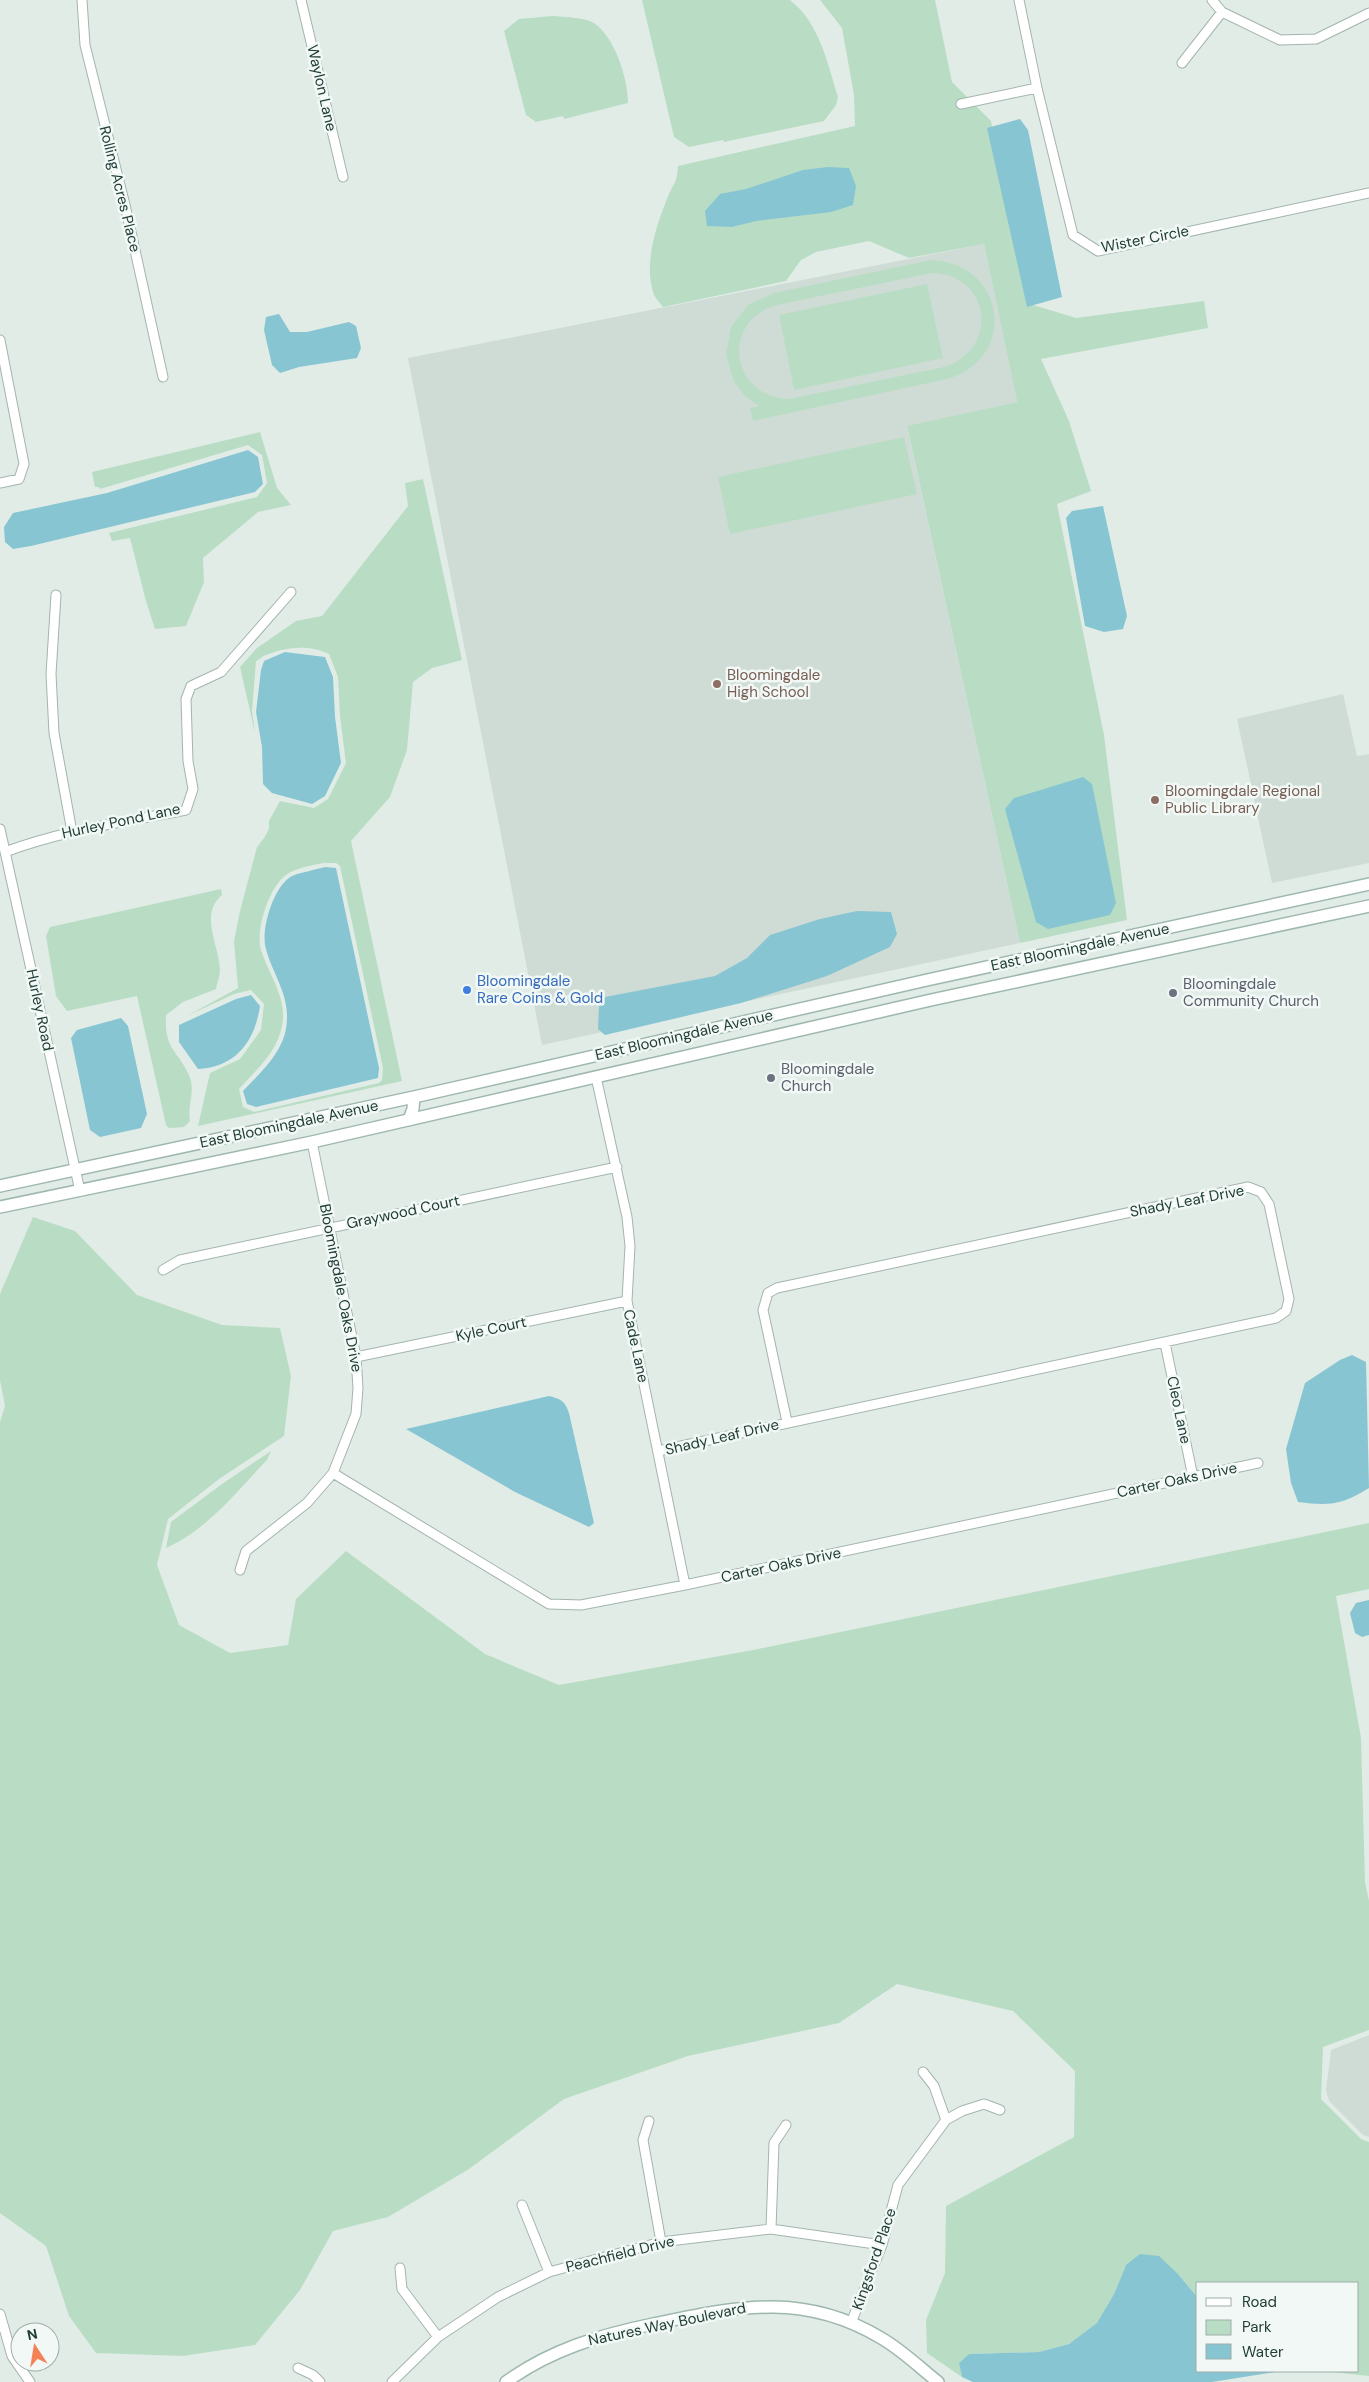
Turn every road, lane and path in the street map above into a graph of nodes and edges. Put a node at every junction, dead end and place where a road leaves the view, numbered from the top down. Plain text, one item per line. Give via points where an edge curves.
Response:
1 (82, 0) edge
2 (301, 0) edge
3 (1019, 0) edge
4 (1212, 0) edge
5 (1222, 12) junction
6 (1369, 13) edge
7 (1182, 63) dead end
8 (1037, 88) junction
9 (961, 104) dead end
10 (343, 176) dead end
11 (1369, 193) edge
12 (0, 340) edge
13 (163, 377) dead end
14 (0, 483) edge
15 (291, 592) dead end
16 (56, 595) dead end
17 (72, 832) junction
18 (1, 834) edge
19 (5, 852) junction
20 (1369, 884) edge
21 (1369, 906) edge
22 (927, 980) junction
23 (931, 1000) junction
24 (591, 1056) junction
25 (596, 1077) junction
26 (414, 1097) junction
27 (409, 1120) junction
28 (312, 1142) junction
29 (617, 1167) junction
30 (76, 1171) junction
31 (0, 1186) edge
32 (80, 1191) junction
33 (0, 1208) edge
34 (330, 1227) junction
35 (162, 1270) dead end
36 (627, 1301) junction
37 (1165, 1343) junction
38 (356, 1357) junction
39 (787, 1422) junction
40 (658, 1451) junction
41 (1258, 1463) dead end
42 (333, 1473) junction
43 (1193, 1477) junction
44 (240, 1570) dead end
45 (685, 1585) junction
46 (923, 2072) dead end
47 (1000, 2110) dead end
48 (946, 2120) junction
49 (649, 2121) dead end
50 (786, 2125) dead end
51 (522, 2205) dead end
52 (771, 2229) junction
53 (661, 2242) junction
54 (882, 2245) junction
55 (400, 2268) dead end
56 (549, 2272) junction
57 (0, 2314) edge
58 (852, 2323) junction
59 (438, 2337) junction
60 (298, 2368) dead end
61 (30, 2382) edge
62 (320, 2382) edge
63 (392, 2382) edge
64 (506, 2382) edge
65 (938, 2382) edge

1 - 13 street, Rolling Acres Place via 85,45
2 - 10 street, Waylon Lane
3 - 8 street, Wister Circle
4 - 5 street
5 - 6 street via 1280,40 1316,39
5 - 7 street
8 - 9 street
8 - 11 street, Wister Circle via 1073,235 1098,251
12 - 14 street via 24,464 19,479
15 - 17 street, Hurley Pond Lane via 221,672 191,686 186,699 188,761 194,789 186,810
16 - 17 street via 51,674 54,733
17 - 19 street, Hurley Pond Lane via 34,840
18 - 19 street, Hurley Road
19 - 30 street, Hurley Road
20 - 22 main road, East Bloomingdale Avenue
21 - 23 main road, East Bloomingdale Avenue
22 - 23 main road
22 - 24 main road, East Bloomingdale Avenue
23 - 25 main road, East Bloomingdale Avenue
24 - 25 main road
24 - 26 main road, East Bloomingdale Avenue
25 - 27 main road, East Bloomingdale Avenue
25 - 29 street, Cade Lane
26 - 27 main road
26 - 30 main road, East Bloomingdale Avenue
27 - 28 main road, East Bloomingdale Avenue
28 - 32 main road, East Bloomingdale Avenue
28 - 34 street, Bloomingdale Oaks Drive
29 - 34 street, Graywood Court
29 - 36 street, Cade Lane via 630,1246
30 - 31 main road, East Bloomingdale Avenue
30 - 32 street, Hurley Road
32 - 33 main road, East Bloomingdale Avenue
34 - 35 street, Graywood Court via 180,1260
34 - 38 street, Bloomingdale Oaks Drive
36 - 38 street, Kyle Court
36 - 40 street, Cade Lane
37 - 39 street, Shady Leaf Drive
37 - 39 street, Shady Leaf Drive via 1276,1318 1286,1312 1289,1299 1269,1204 1261,1192 1248,1187 777,1288 768,1293 762,1310
37 - 43 street, Cleo Lane
38 - 42 street, Bloomingdale Oaks Drive via 356,1414
39 - 40 street, Shady Leaf Drive
40 - 45 street, Cade Lane
41 - 43 street, Carter Oaks Drive
42 - 44 street, Bloomingdale Oaks Drive via 307,1503 246,1551
42 - 45 street, Carter Oaks Drive via 548,1604 581,1605
43 - 45 street, Carter Oaks Drive
46 - 48 street via 934,2086
47 - 48 street, Kingsford Place via 984,2104
48 - 54 street, Kingsford Place via 898,2185
49 - 53 street via 643,2140
50 - 52 street via 774,2143
51 - 56 street
52 - 53 street, Peachfield Drive
52 - 54 street, Peachfield Drive
53 - 56 street, Peachfield Drive
54 - 58 street, Kingsford Place
55 - 59 street via 402,2289
56 - 59 street, Peachfield Drive via 498,2296
57 - 61 street via 12,2356
58 - 64 main road, Natures Way Boulevard via 786,2307 758,2305 724,2309 592,2339 541,2360
58 - 65 main road, Natures Way Boulevard via 891,2344
59 - 63 street, Peachfield Drive
60 - 62 street

